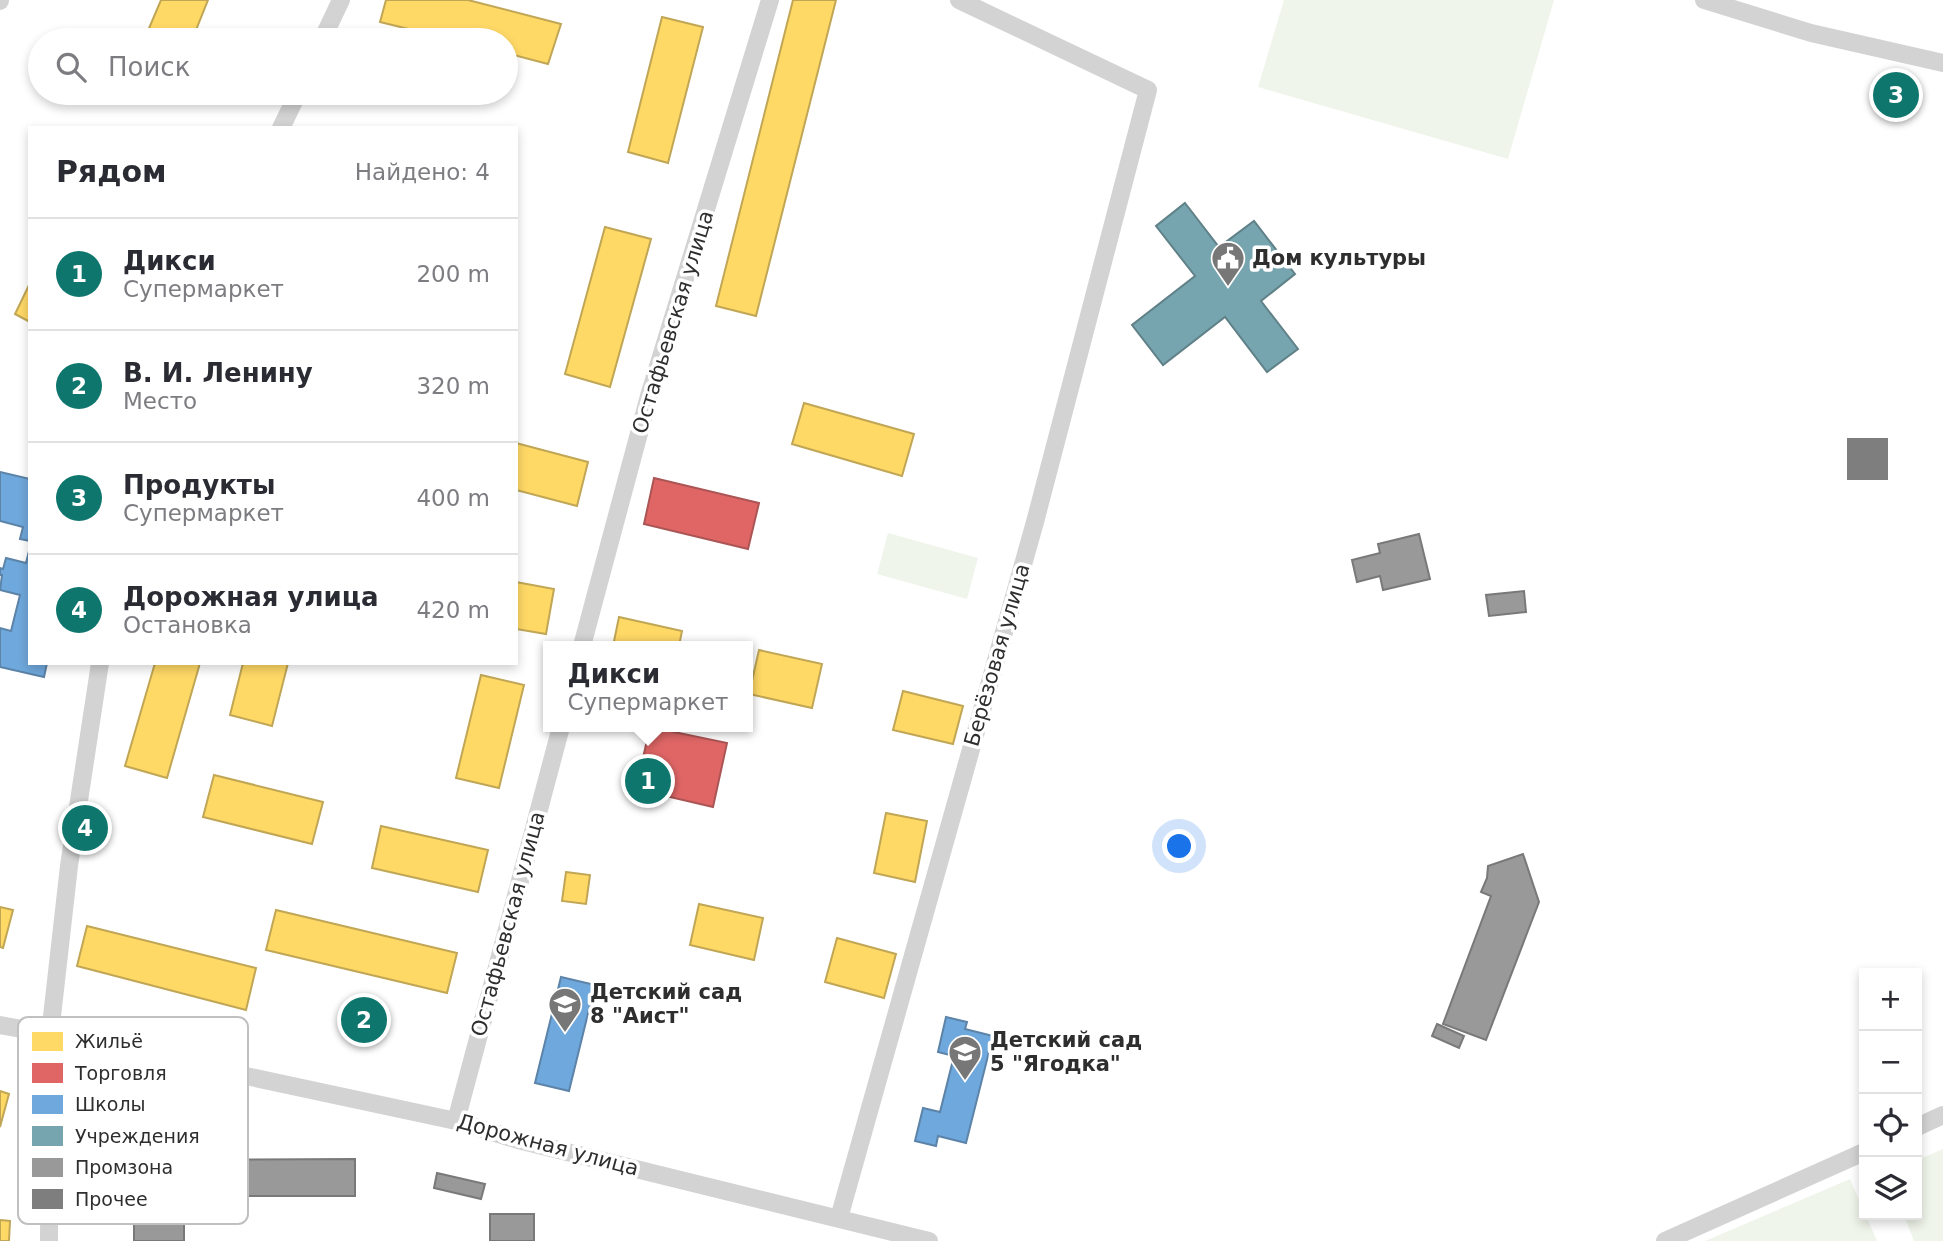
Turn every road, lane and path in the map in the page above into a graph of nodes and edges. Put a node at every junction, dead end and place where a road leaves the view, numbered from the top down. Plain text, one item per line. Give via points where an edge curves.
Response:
1 (341, 0) edge
2 (770, 0) edge
3 (959, 0) edge
4 (1704, 0) edge
5 (328, 28) edge
6 (1943, 63) edge
7 (292, 105) edge
8 (282, 126) edge
9 (583, 641) edge
10 (100, 665) edge
11 (560, 732) edge
12 (52, 1017) edge
13 (0, 1025) edge
14 (18, 1028) edge
15 (248, 1076) edge
16 (1943, 1115) edge
17 (456, 1121) junction
18 (1922, 1125) edge
19 (1859, 1154) edge
20 (839, 1218) junction
21 (929, 1241) edge
22 (1665, 1241) edge

1 - 5 street
2 - 9 street, Остафьевская улица via 649,396
3 - 20 street, Берёзовая улица via 1148,90 1031,535
4 - 6 street via 1811,33
7 - 8 street
10 - 12 street
11 - 17 street, Остафьевская улица
13 - 14 street, Дорожная улица
15 - 17 street, Дорожная улица
16 - 18 street
17 - 20 street, Дорожная улица
19 - 22 street
20 - 21 street, Дорожная улица

